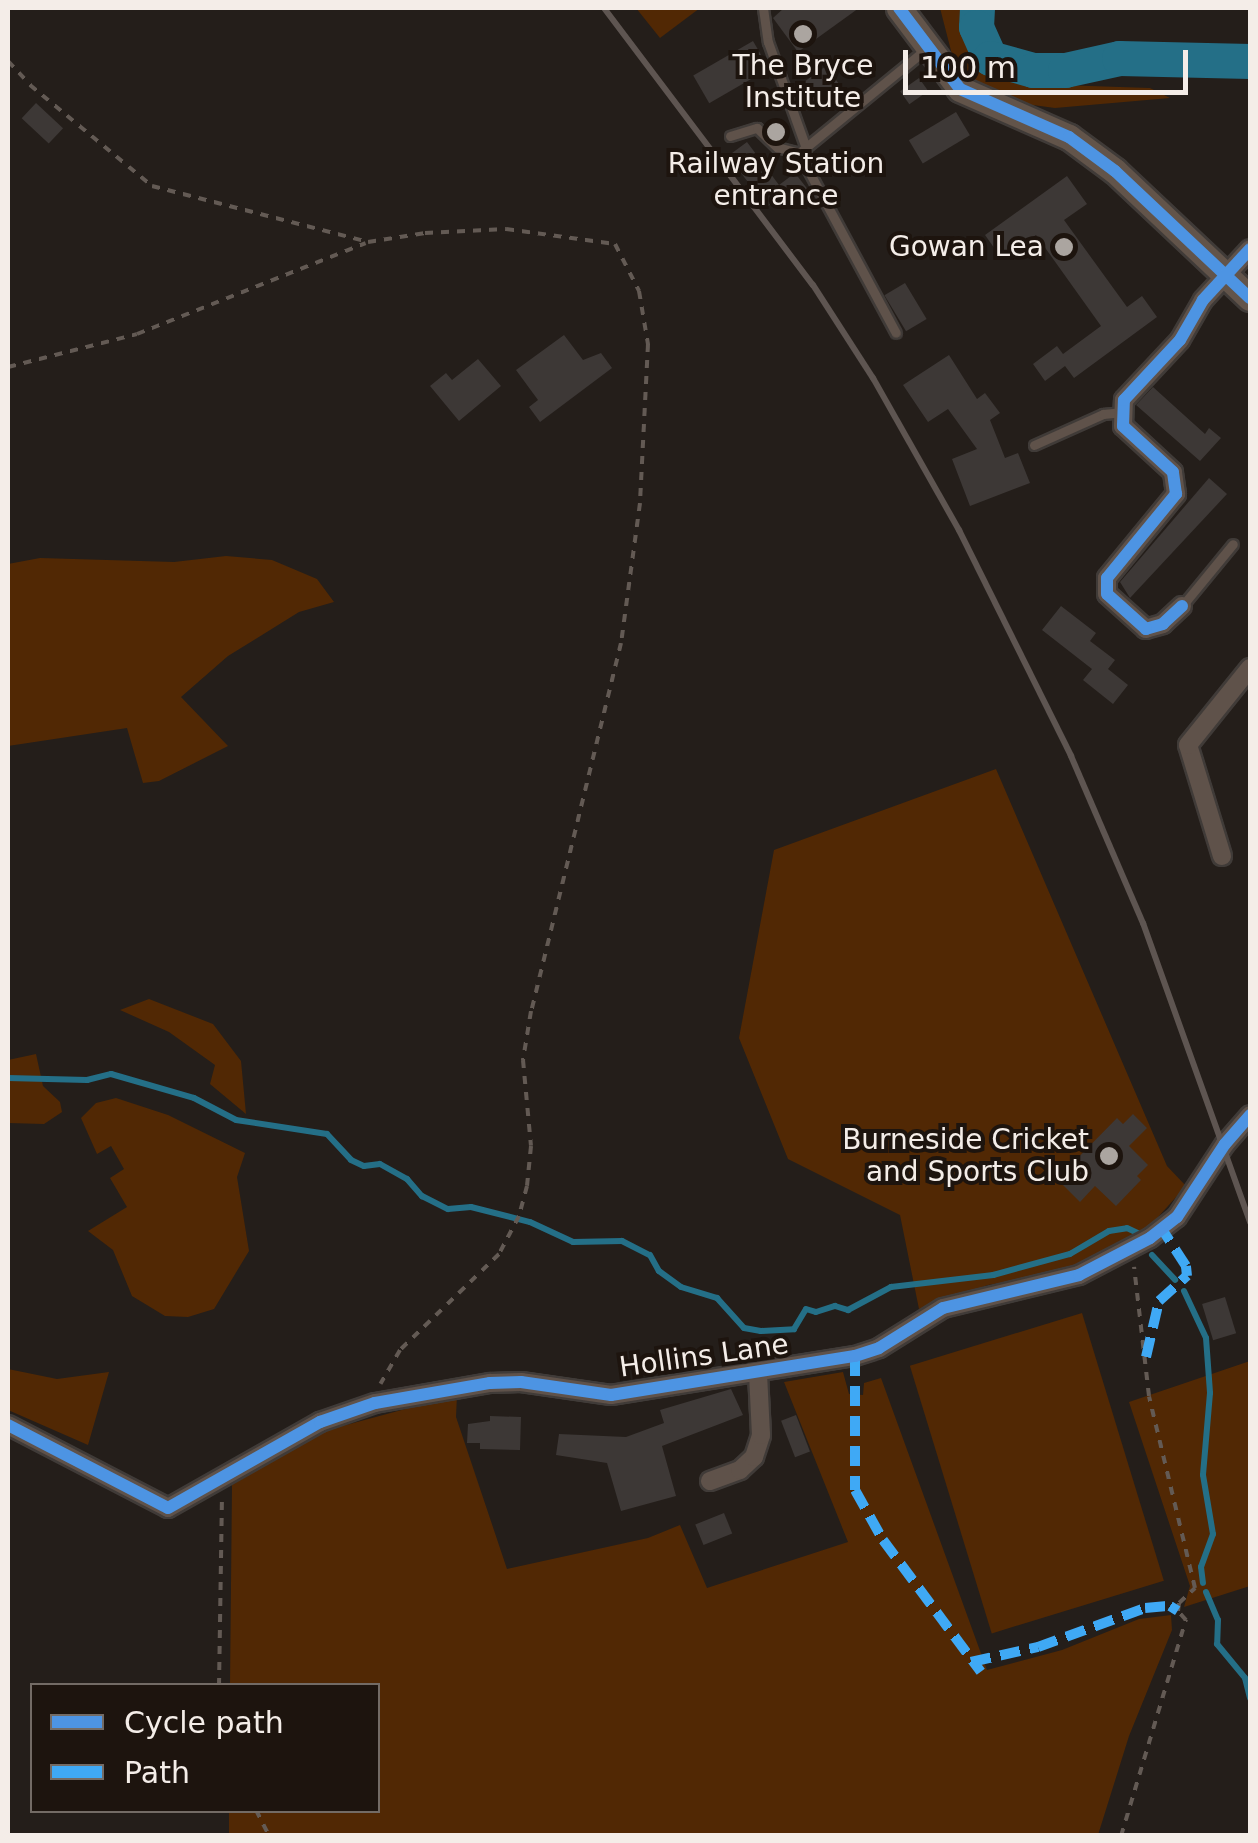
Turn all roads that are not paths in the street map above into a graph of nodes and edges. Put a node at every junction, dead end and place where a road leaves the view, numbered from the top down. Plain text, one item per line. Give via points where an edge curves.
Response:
1 (762, 8) edge
2 (899, 8) edge
3 (928, 48) junction
4 (730, 136) dead end
5 (802, 150) junction
6 (1250, 249) edge
7 (1226, 272) junction
8 (1250, 298) edge
9 (896, 333) dead end
10 (1123, 412) junction
11 (1034, 445) dead end
12 (1232, 544) dead end
13 (1182, 606) joint
14 (1250, 668) edge
15 (1222, 856) dead end
16 (1250, 1115) edge
17 (758, 1374) junction
18 (8, 1424) edge
19 (710, 1481) dead end

1 - 5 lane
2 - 3 street
3 - 5 lane
3 - 7 street via 960,89 1069,137 1100,160
4 - 5 lane via 757,128 777,147
5 - 9 lane
6 - 7 street
7 - 8 street
7 - 10 street via 1180,340 1124,400
10 - 11 lane via 1103,414
10 - 13 street via 1122,426 1172,472 1176,494 1107,578 1106,594 1146,629 1164,624
12 - 13 lane
14 - 15 street via 1188,745
16 - 17 street, Hollins Lane via 1177,1217 1132,1248 1079,1275 943,1308 879,1348
17 - 18 street, Hollins Lane via 611,1395 490,1383 375,1403 320,1422 168,1508
17 - 19 street via 754,1457

